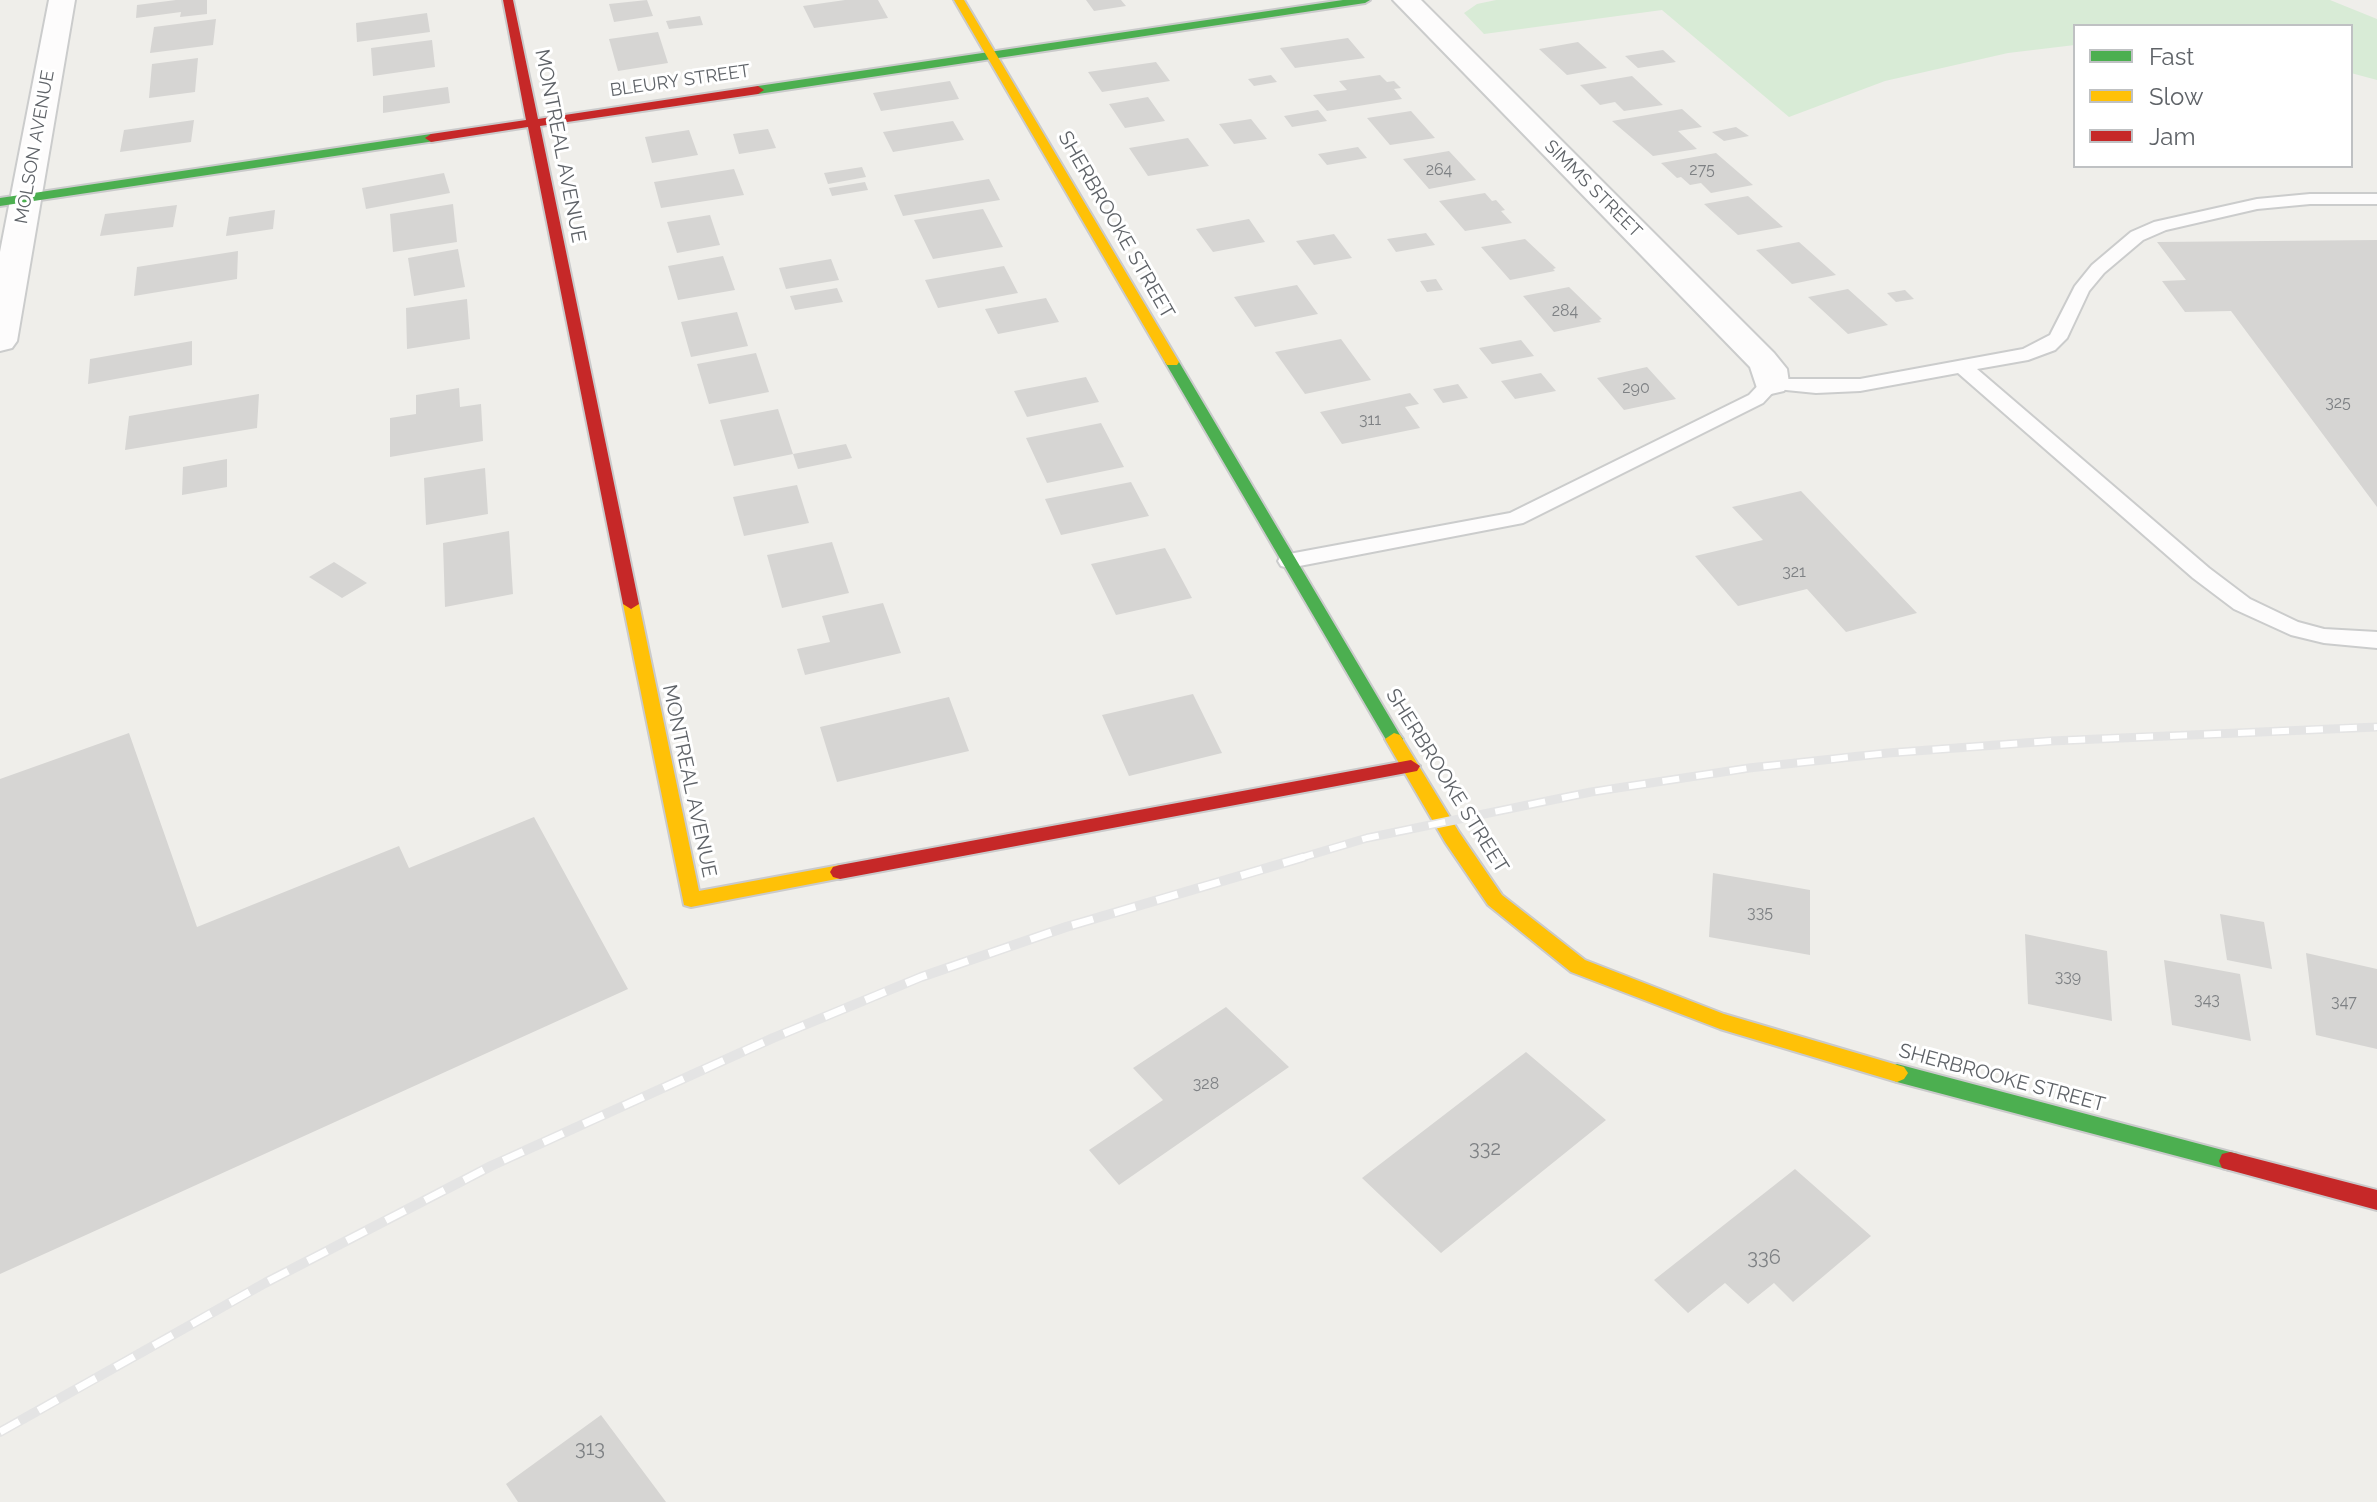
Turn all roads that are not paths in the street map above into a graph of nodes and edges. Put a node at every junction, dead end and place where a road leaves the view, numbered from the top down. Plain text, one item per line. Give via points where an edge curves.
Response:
1 (62, 0) edge
2 (508, 0) edge
3 (959, 0) edge
4 (1365, 0) edge
5 (1406, 0) edge
6 (993, 55) junction
7 (533, 123) junction
8 (2377, 199) edge
9 (13, 200) edge
10 (0, 341) edge
11 (1963, 367) junction
12 (1771, 383) junction
13 (1289, 561) junction
14 (2377, 640) edge
15 (1411, 766) junction
16 (2377, 1200) edge

1 - 9 street, MOLSON AVENUE
2 - 7 street, MONTREAL AVENUE
3 - 6 street, SHERBROOKE STREET
4 - 6 street, BLEURY STREET
5 - 12 street, SIMMS STREET via 1741,338 1769,369
6 - 7 street, BLEURY STREET
6 - 13 street, SHERBROOKE STREET
7 - 9 street, BLEURY STREET
7 - 15 street, MONTREAL AVENUE via 691,900
8 - 11 lane via 2271,202 2160,226 2137,236 2098,269 2081,290 2058,338 2048,346
9 - 10 street, MOLSON AVENUE
11 - 12 lane via 1860,385
11 - 14 lane via 2242,604 2291,628
12 - 13 lane via 1756,399 1516,518
13 - 15 street, SHERBROOKE STREET
15 - 16 street, SHERBROOKE STREET via 1495,900 1578,966 1720,1021 1879,1068

